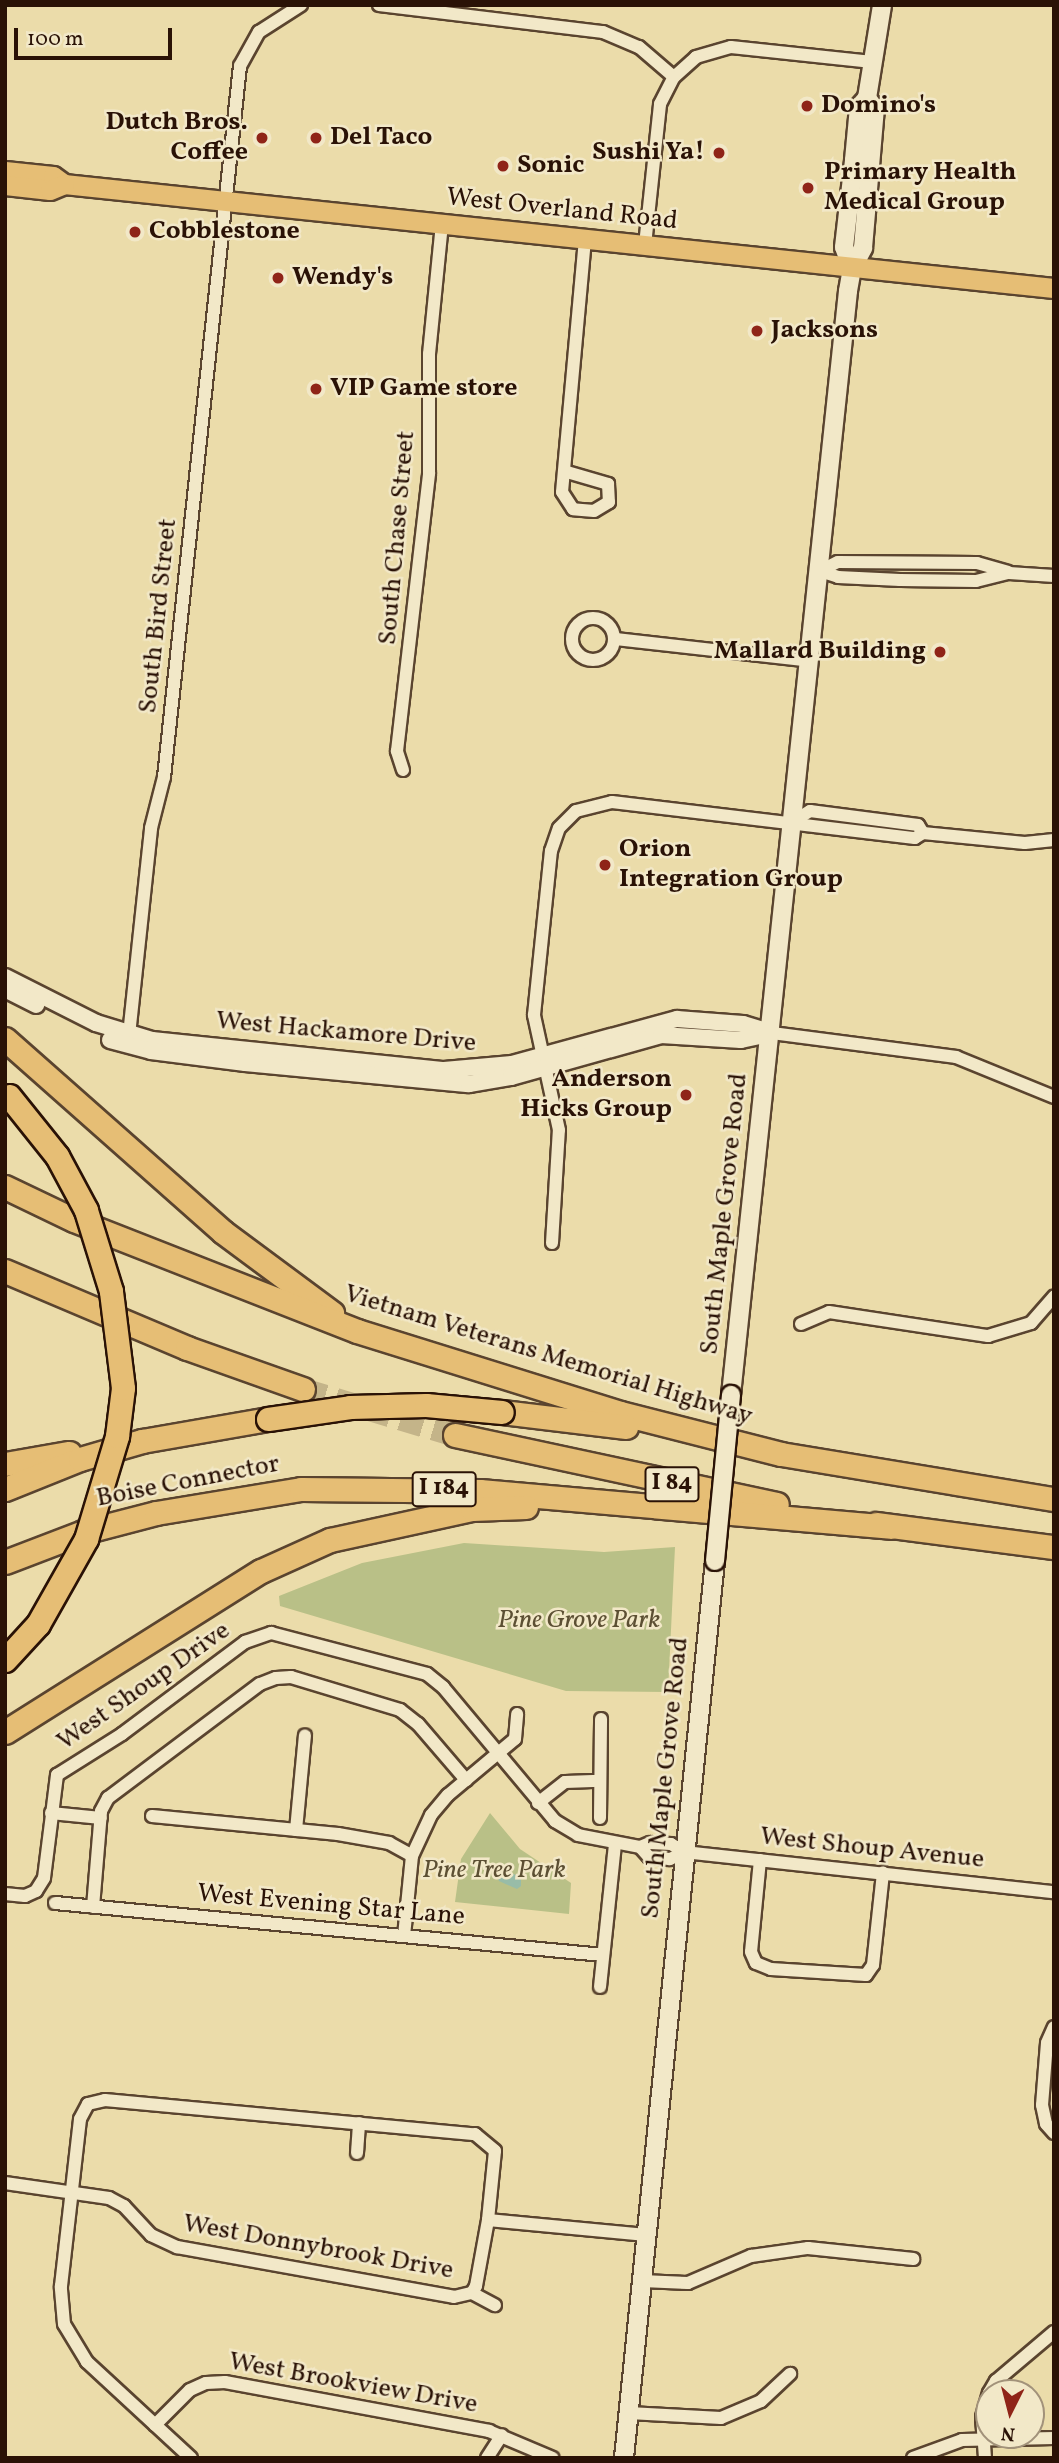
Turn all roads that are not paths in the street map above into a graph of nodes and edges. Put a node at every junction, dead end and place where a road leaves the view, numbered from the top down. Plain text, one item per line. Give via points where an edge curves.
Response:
1 (301, 5) edge
2 (379, 5) edge
3 (881, 5) edge
4 (872, 62) junction
5 (674, 76) junction
6 (5, 171) edge
7 (64, 184) junction
8 (5, 185) edge
9 (224, 200) junction
10 (442, 224) junction
11 (585, 239) junction
12 (645, 245) junction
13 (852, 269) junction
14 (1054, 288) edge
15 (567, 472) dead end
16 (820, 570) junction
17 (1054, 576) edge
18 (615, 639) dead end
19 (811, 662) junction
20 (403, 770) dead end
21 (794, 821) junction
22 (1054, 840) edge
23 (7, 984) edge
24 (772, 1033) junction
25 (130, 1035) junction
26 (5, 1038) edge
27 (544, 1061) junction
28 (7, 1095) edge
29 (1054, 1097) edge
30 (5, 1187) edge
31 (552, 1243) dead end
32 (5, 1271) edge
33 (1051, 1307) edge
34 (801, 1324) dead end
35 (357, 1331) junction
36 (303, 1389) tunnel mouth
37 (455, 1435) tunnel mouth
38 (142, 1441) junction
39 (781, 1454) junction
40 (5, 1464) edge
41 (5, 1489) edge
42 (1054, 1499) edge
43 (615, 1504) junction
44 (890, 1527) junction
45 (1054, 1547) edge
46 (5, 1562) edge
47 (5, 1660) edge
48 (517, 1714) dead end
49 (601, 1719) dead end
50 (5, 1732) edge
51 (305, 1735) dead end
52 (498, 1755) junction
53 (466, 1780) junction
54 (600, 1781) junction
55 (538, 1803) junction
56 (51, 1813) junction
57 (152, 1816) dead end
58 (101, 1818) junction
59 (600, 1818) dead end
60 (296, 1830) junction
61 (615, 1844) junction
62 (640, 1847) joint
63 (684, 1852) junction
64 (412, 1856) junction
65 (760, 1860) junction
66 (883, 1874) junction
67 (1054, 1892) edge
68 (5, 1894) edge
69 (55, 1903) dead end
70 (93, 1907) junction
71 (404, 1936) junction
72 (603, 1955) junction
73 (600, 1987) dead end
74 (1054, 2027) edge
75 (359, 2123) junction
76 (1054, 2133) edge
77 (357, 2153) dead end
78 (5, 2183) edge
79 (73, 2190) junction
80 (488, 2220) junction
81 (646, 2235) junction
82 (913, 2259) dead end
83 (642, 2281) junction
84 (472, 2293) junction
85 (495, 2305) dead end
86 (1054, 2332) edge
87 (790, 2374) dead end
88 (998, 2379) edge
89 (629, 2413) junction
90 (155, 2425) junction
91 (502, 2435) junction
92 (975, 2439) edge
93 (191, 2458) edge
94 (487, 2458) edge
95 (553, 2458) edge
96 (624, 2458) edge
97 (913, 2458) edge

1 - 9 street, South Bird Street via 275,18 247,48 240,66
2 - 5 street via 603,32 639,47
3 - 4 main road, South Maple Grove Road
4 - 5 street via 731,47 696,57
4 - 13 main road, South Maple Grove Road via 867,98 859,107 844,247
5 - 12 street via 660,104
6 - 7 main road, West Overland Road via 52,176
7 - 8 main road, West Overland Road via 50,190
7 - 9 main road, West Overland Road
9 - 10 main road, West Overland Road
9 - 25 street, South Bird Street via 164,778 151,828
10 - 11 main road, West Overland Road
10 - 20 street, South Chase Street via 429,354 429,473 397,751
11 - 12 main road, West Overland Road
11 - 15 street
12 - 13 main road, West Overland Road
13 - 14 main road, West Overland Road
13 - 16 main road, South Maple Grove Road
16 - 17 street via 838,578 976,581 1009,573
16 - 19 main road, South Maple Grove Road
18 - 19 street
19 - 21 main road, South Maple Grove Road
21 - 22 street via 810,811 918,825 923,833 1025,843
21 - 24 main road, South Maple Grove Road
21 - 27 street via 612,802 587,805 566,818 551,851 534,1015
23 - 25 street, West Hackamore Drive
23 - 27 street, West Hackamore Drive via 109,1040 150,1051 440,1083 488,1082
24 - 27 street, West Hackamore Drive via 743,1024 677,1019
24 - 29 street, West Hackamore Drive via 943,1054
24 - 63 main road, South Maple Grove Road, bridge
25 - 27 street, West Hackamore Drive via 456,1071
26 - 35 highway via 223,1232
27 - 31 street via 560,1150
28 - 47 highway, bridge via 57,1156 86,1210 111,1291 123,1388 117,1436 86,1539 38,1624
30 - 35 highway, Vietnam Veterans Memorial Highway / I 84 via 74,1220
32 - 36 highway via 187,1348
33 - 34 street via 1031,1323 988,1336 829,1312
35 - 39 highway, Vietnam Veterans Memorial Highway / I 84 via 621,1413
37 - 44 highway, I 84 via 560,1461
38 - 39 highway, Boise Connector, bridge via 350,1407 413,1405 570,1418
38 - 40 highway
38 - 41 highway, Boise Connector via 80,1459
39 - 42 highway, Vietnam Veterans Memorial Highway / I 84
43 - 44 highway, Boise Connector / I 184
43 - 46 highway, Boise Connector / I 184 via 467,1490 301,1489 156,1513 83,1532
43 - 50 highway via 472,1509 330,1540 261,1571
44 - 45 highway, I 84
48 - 52 street via 515,1739
49 - 54 street
51 - 60 street
52 - 53 street
52 - 55 street, West Shoup Drive
52 - 56 street, West Shoup Drive via 427,1674 271,1633 245,1643 122,1734 57,1775
53 - 58 street via 400,1710 291,1677 276,1678 260,1684 107,1798
53 - 64 street via 431,1815
54 - 55 street via 565,1782
54 - 59 street
55 - 61 street, West Shoup Drive via 578,1835
56 - 58 street
56 - 68 street via 44,1878 36,1891
57 - 60 street
58 - 70 street
60 - 64 street via 389,1843
61 - 62 street, West Shoup Drive
61 - 72 street
62 - 63 street, West Shoup Avenue via 671,1844
63 - 65 street, West Shoup Avenue
63 - 81 main road, South Maple Grove Road
64 - 71 street
65 - 66 street, West Shoup Avenue
65 - 66 street via 751,1952 756,1963 771,1969 866,1975 873,1965
66 - 67 street, West Shoup Avenue
69 - 70 street, West Evening Star Lane
70 - 71 street, West Evening Star Lane
71 - 72 street, West Evening Star Lane
72 - 73 street
74 - 76 street via 1047,2043 1042,2105
75 - 77 street
75 - 79 street via 105,2099 88,2104 80,2119
75 - 80 street, West Donnybrook Drive via 485,2138 496,2160
78 - 79 street, West Donnybrook Drive
79 - 84 street, West Donnybrook Drive via 124,2206 151,2235 177,2247 454,2297
79 - 90 street via 61,2286 64,2324 87,2362
80 - 81 street
80 - 84 street, West Donnybrook Drive
81 - 83 main road, South Maple Grove Road
82 - 83 street via 808,2248 751,2256 688,2283
83 - 89 main road, South Maple Grove Road
84 - 85 street, West Donnybrook Drive
86 - 88 street
87 - 89 street via 761,2401 721,2418
89 - 96 main road, South Maple Grove Road
90 - 91 street, West Brookview Drive via 190,2390 225,2382
90 - 93 street
91 - 94 street
91 - 95 street, West Brookview Drive
92 - 97 street

